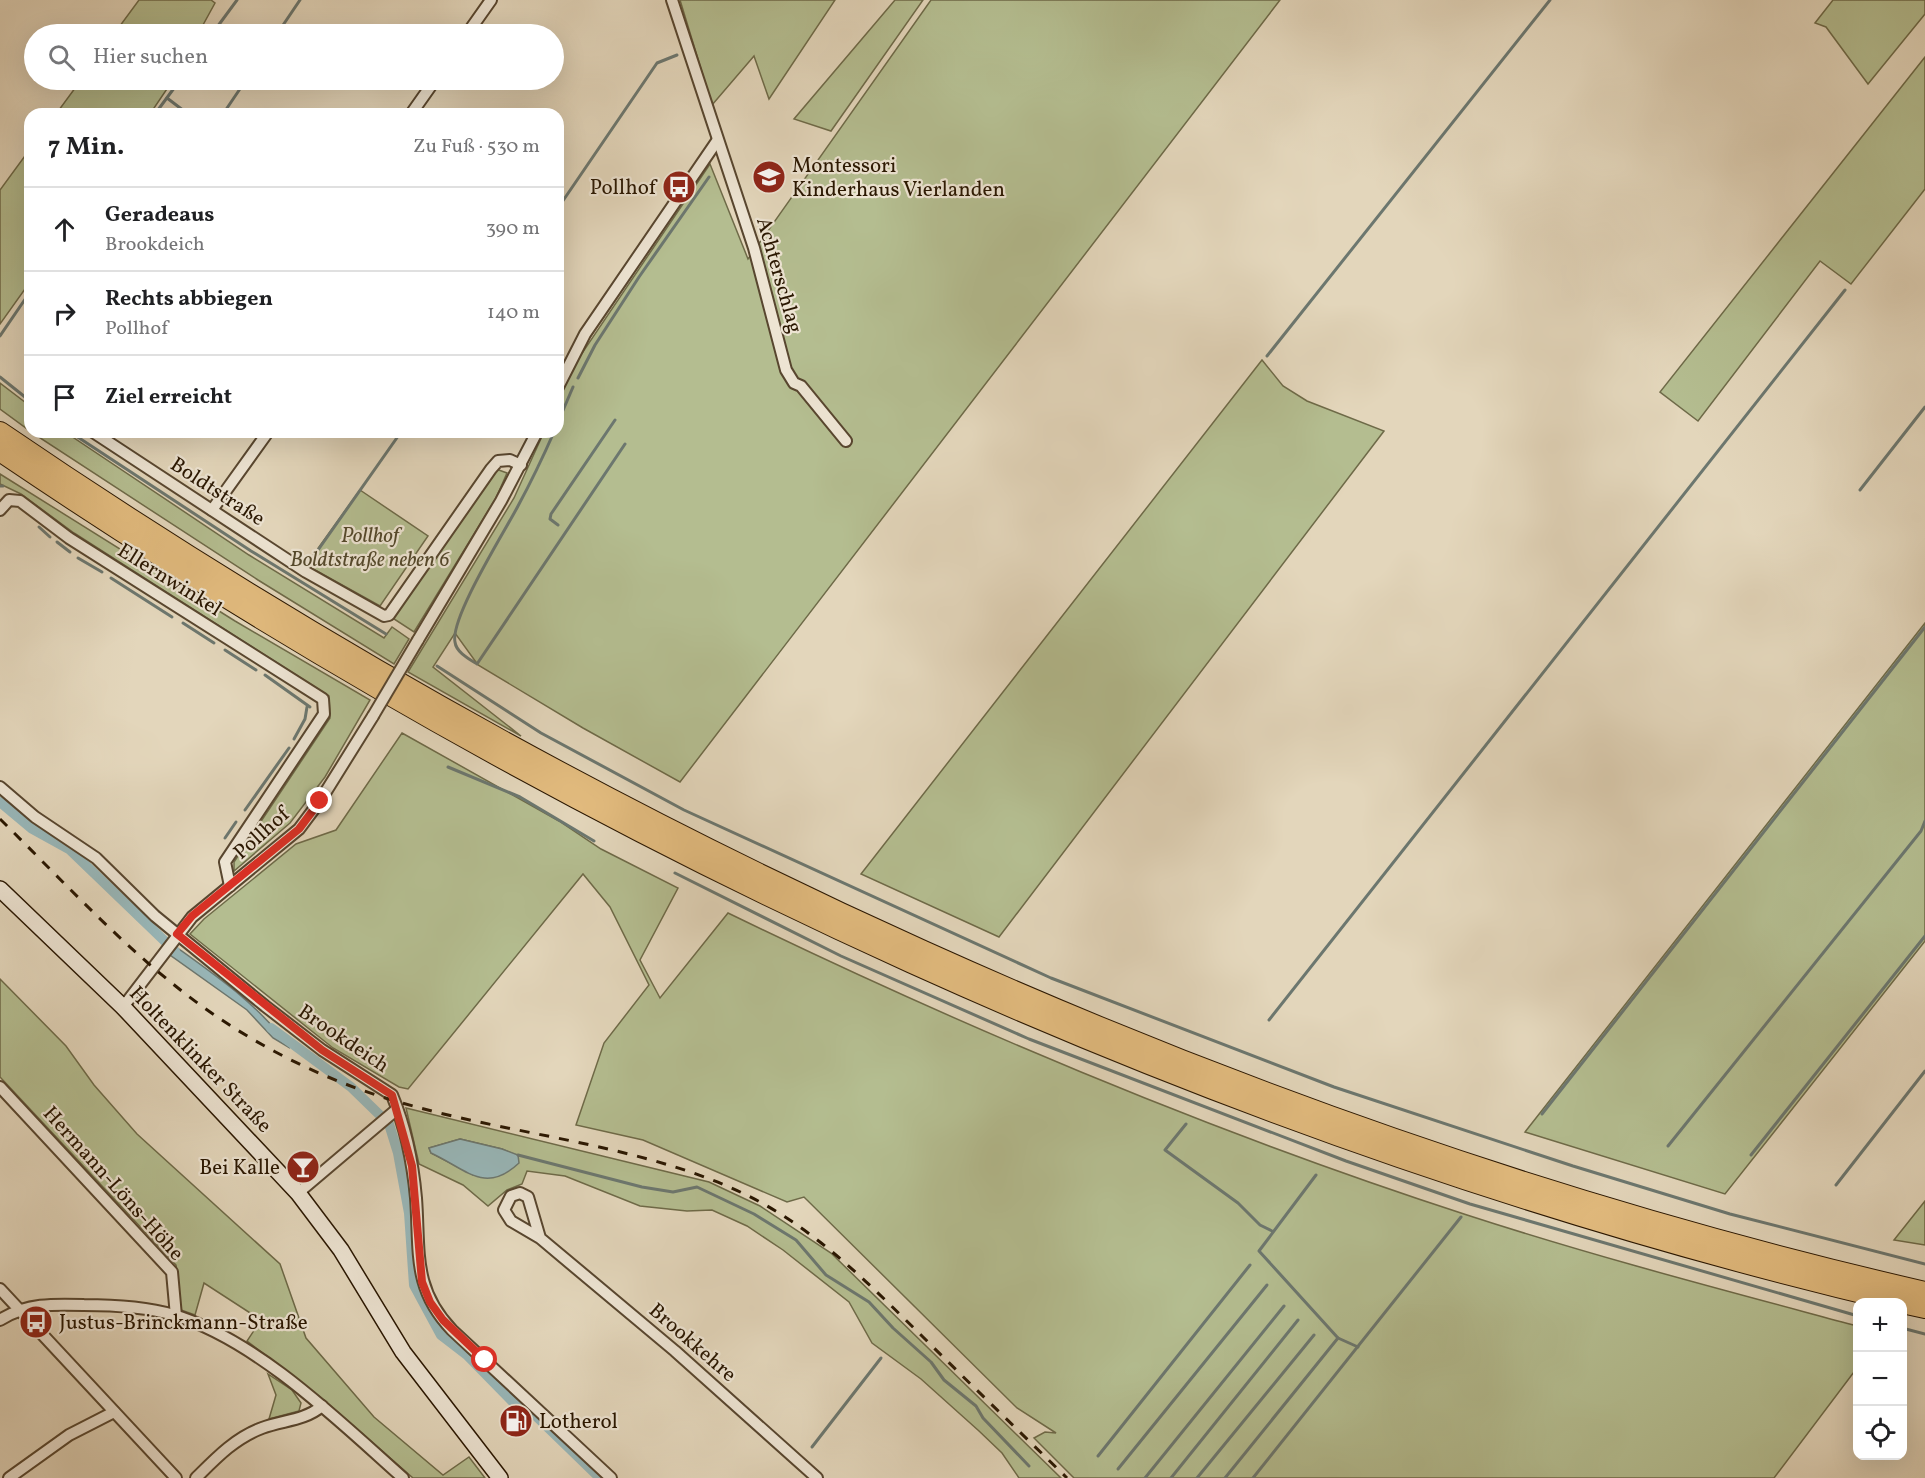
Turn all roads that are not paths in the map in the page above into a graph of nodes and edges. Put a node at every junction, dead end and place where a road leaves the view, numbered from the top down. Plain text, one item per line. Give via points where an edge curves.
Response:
1 (491, 0) edge
2 (672, 0) edge
3 (474, 24) edge
4 (428, 90) edge
5 (415, 108) edge
6 (717, 141) junction
7 (564, 375) edge
8 (0, 424) edge
9 (0, 432) edge
10 (102, 438) edge
11 (264, 438) edge
12 (534, 438) edge
13 (846, 441) dead end
14 (10, 455) edge
15 (521, 465) junction
16 (0, 510) edge
17 (212, 510) junction
18 (323, 699) joint
19 (0, 787) edge
20 (230, 886) junction
21 (0, 889) edge
22 (177, 934) junction
23 (123, 1007) junction
24 (0, 1087) edge
25 (389, 1117) junction
26 (298, 1193) junction
27 (540, 1238) dead end
28 (0, 1289) edge
29 (1925, 1292) edge
30 (1882, 1298) edge
31 (1907, 1304) edge
32 (1925, 1308) edge
33 (20, 1310) junction
34 (176, 1316) junction
35 (0, 1320) edge
36 (322, 1406) junction
37 (114, 1412) junction
38 (804, 1474) edge
39 (9, 1478) edge
40 (176, 1478) edge
41 (196, 1478) edge
42 (403, 1478) edge
43 (500, 1478) edge
44 (611, 1478) edge
45 (817, 1478) edge

1 - 3 street
2 - 6 street, Achterschlag
4 - 5 street
6 - 7 street via 585,334
6 - 13 street, Achterschlag via 754,248 786,370
8 - 14 highway
9 - 14 highway
10 - 17 street, Boldtstraße
11 - 17 street
12 - 15 street
14 - 29 highway via 514,747 757,872 983,977 1224,1076 1456,1158 1734,1244
14 - 30 highway via 269,623 506,760 750,886 977,992 1218,1090 1451,1174 1730,1258
15 - 17 street, Boldtstraße via 510,460 498,461 490,469 389,615 384,616 306,572
15 - 20 street, Pollhof, bridge via 325,793 299,829
16 - 18 street, Ellernwinkel via 9,500 20,501 69,538
18 - 20 street, Pollhof via 324,714 225,862
19 - 22 street, Brookdeich via 35,817 96,858
20 - 22 street, Pollhof via 192,916
21 - 23 main road, Holtenklinker Straße
22 - 23 street, Pollhof
22 - 25 street, Brookdeich via 322,1050 390,1093
23 - 26 main road, Holtenklinker Straße
24 - 34 street, Hermann-Löns-Höhe via 172,1272
25 - 26 street
25 - 44 street, Brookdeich via 412,1166 419,1264 430,1302 452,1330
26 - 43 main road, Holtenklinker Straße via 341,1250 403,1352
27 - 38 street, Brookkehre via 675,1351
28 - 33 street
31 - 32 highway
33 - 34 street via 46,1304 89,1305 132,1307
33 - 35 street
33 - 37 street
34 - 36 street via 242,1348 283,1374
36 - 41 street via 306,1417 248,1434
36 - 42 street
37 - 39 street via 69,1435
37 - 40 street
38 - 45 street, Brookkehre

